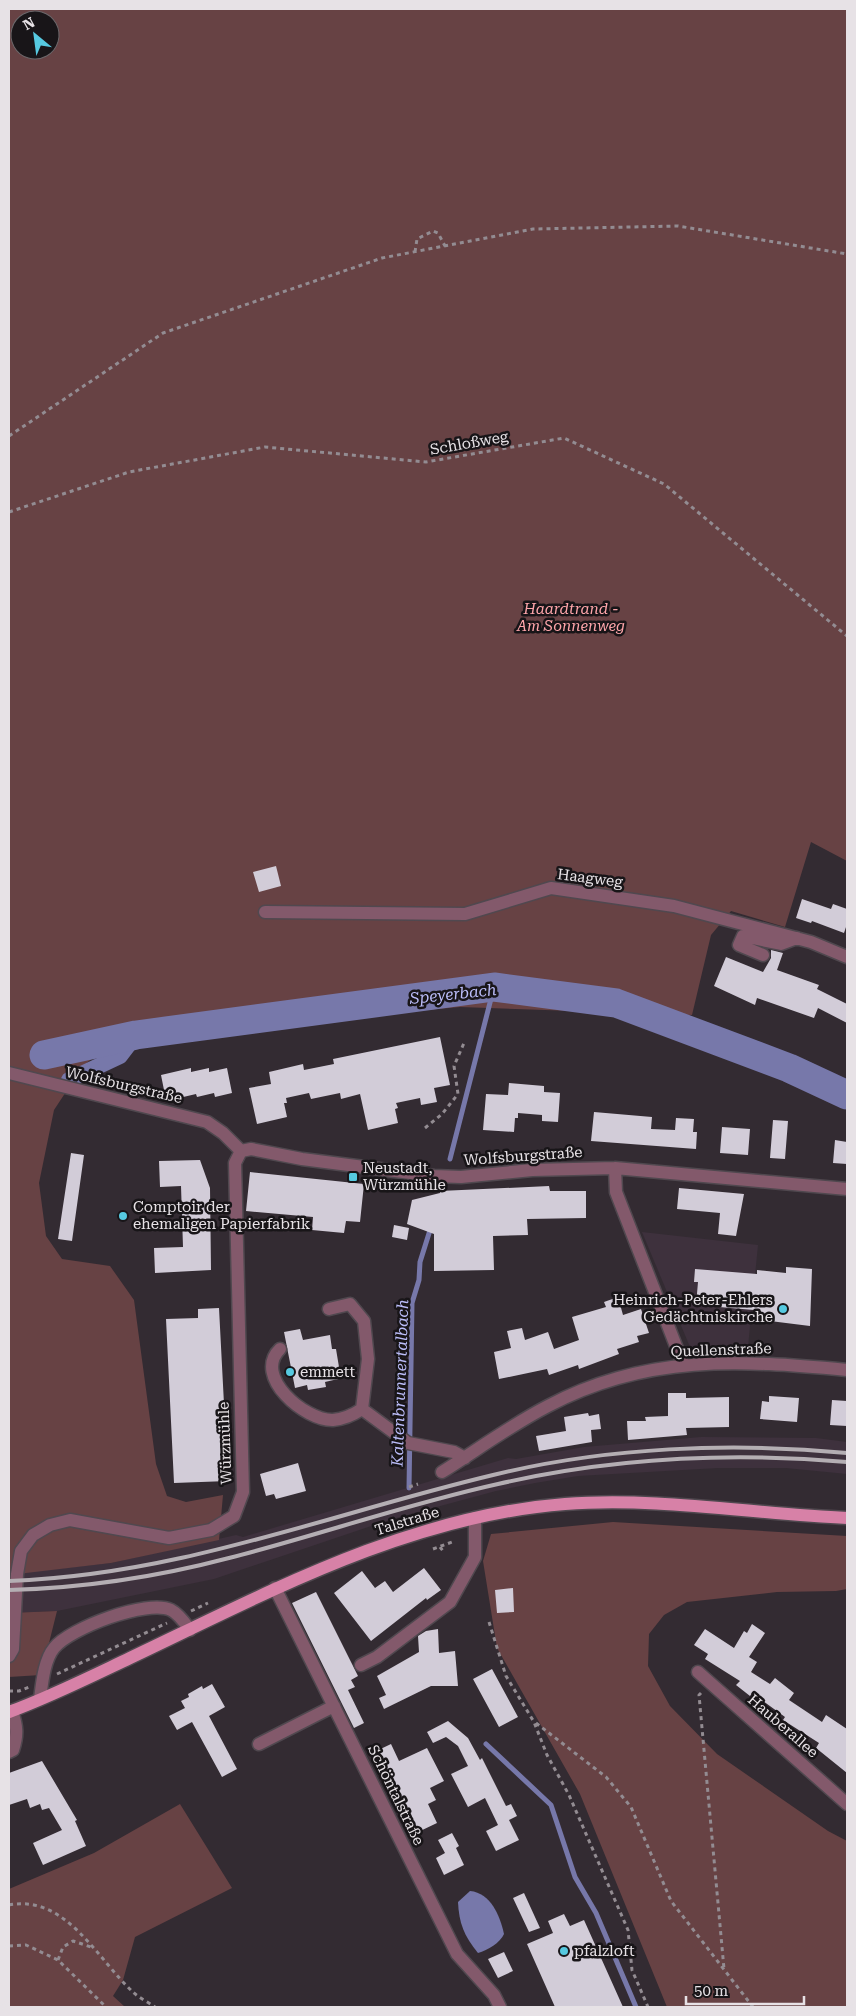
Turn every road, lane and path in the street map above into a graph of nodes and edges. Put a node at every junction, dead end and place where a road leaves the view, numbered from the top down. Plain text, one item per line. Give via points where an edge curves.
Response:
1 (445, 246) junction
2 (415, 252) junction
3 (847, 254) edge
4 (9, 436) edge
5 (9, 512) edge
6 (847, 636) edge
7 (265, 912) dead end
8 (797, 938) junction
9 (763, 955) dead end
10 (847, 957) edge
11 (464, 1043) dead end
12 (9, 1073) edge
13 (425, 1128) dead end
14 (241, 1152) junction
15 (615, 1168) junction
16 (847, 1189) edge
17 (329, 1309) dead end
18 (280, 1349) dead end
19 (683, 1364) junction
20 (847, 1370) edge
21 (362, 1410) junction
22 (465, 1458) junction
23 (442, 1472) dead end
24 (418, 1484) dead end
25 (410, 1487) dead end
26 (475, 1518) junction
27 (847, 1518) edge
28 (452, 1542) dead end
29 (440, 1547) junction
30 (433, 1549) dead end
31 (443, 1551) dead end
32 (276, 1588) junction
33 (215, 1600) dead end
34 (180, 1616) junction
35 (489, 1622) dead end
36 (190, 1630) junction
37 (9, 1656) edge
38 (361, 1665) dead end
39 (698, 1672) dead end
40 (43, 1681) junction
41 (710, 1683) junction
42 (9, 1691) edge
43 (40, 1699) junction
44 (334, 1706) junction
45 (10, 1711) edge
46 (534, 1722) junction
47 (259, 1744) dead end
48 (9, 1752) edge
49 (847, 1804) edge
50 (9, 1905) edge
51 (9, 1946) edge
52 (96, 1949) junction
53 (58, 1960) junction
54 (724, 1970) junction
55 (106, 2007) edge
56 (155, 2007) edge
57 (500, 2007) edge
58 (648, 2007) edge
59 (753, 2007) edge

1 - 2 path
1 - 2 path via 438,233 433,231 417,239
1 - 3 path via 533,230 678,226
2 - 4 path via 382,258 163,332
5 - 6 path, Schloßweg via 129,472 265,447 426,462 564,438 664,484
7 - 8 street, Haagweg via 465,914 551,888 674,906
8 - 9 street via 782,944 743,936 739,945
8 - 10 street, Haagweg
11 - 13 path via 454,1066 458,1094
12 - 14 street, Wolfsburgstraße via 206,1122 231,1140
14 - 15 street, Wolfsburgstraße via 251,1149 434,1176
14 - 37 street, Würzmühle via 235,1163 243,1492 234,1516 211,1530 169,1538 70,1520 50,1524 33,1535 21,1552 13,1649
15 - 16 street, Wolfsburgstraße
15 - 19 street via 616,1192
17 - 21 street via 350,1304 364,1321 368,1359
18 - 21 street via 271,1364 276,1382 298,1406 318,1418 332,1420
19 - 20 street, Quellenstraße via 760,1363
19 - 22 street, Quellenstraße via 645,1371 576,1393 547,1406
21 - 22 street via 414,1444 454,1452
22 - 23 street, Quellenstraße
24 - 25 path
26 - 27 main road, Talstraße via 564,1504 650,1502
26 - 32 main road, Talstraße via 355,1555
26 - 38 street via 475,1557 450,1602 377,1657
28 - 29 path
29 - 30 path
29 - 31 path
32 - 36 main road, Talstraße
32 - 44 street, Schöntalstraße
33 - 34 path
34 - 36 street
34 - 40 path
34 - 40 street via 171,1610 152,1608 67,1635 52,1650
35 - 46 path via 506,1676
36 - 43 main road, Talstraße
39 - 41 street, Hauberallee
40 - 42 path via 19,1691
40 - 43 street
41 - 49 street, Hauberallee
41 - 54 path via 698,1695
43 - 45 main road, Talstraße
44 - 47 street
44 - 57 street, Schöntalstraße via 457,1954 494,1995
45 - 48 street via 18,1727 14,1750
46 - 54 path via 606,1777 631,1807 671,1901
46 - 58 path via 628,1930 632,1970
50 - 52 path via 22,1902 52,1910
51 - 53 path via 26,1945
52 - 53 path via 73,1941 63,1947
52 - 56 path via 133,1992
53 - 55 path
54 - 59 path

